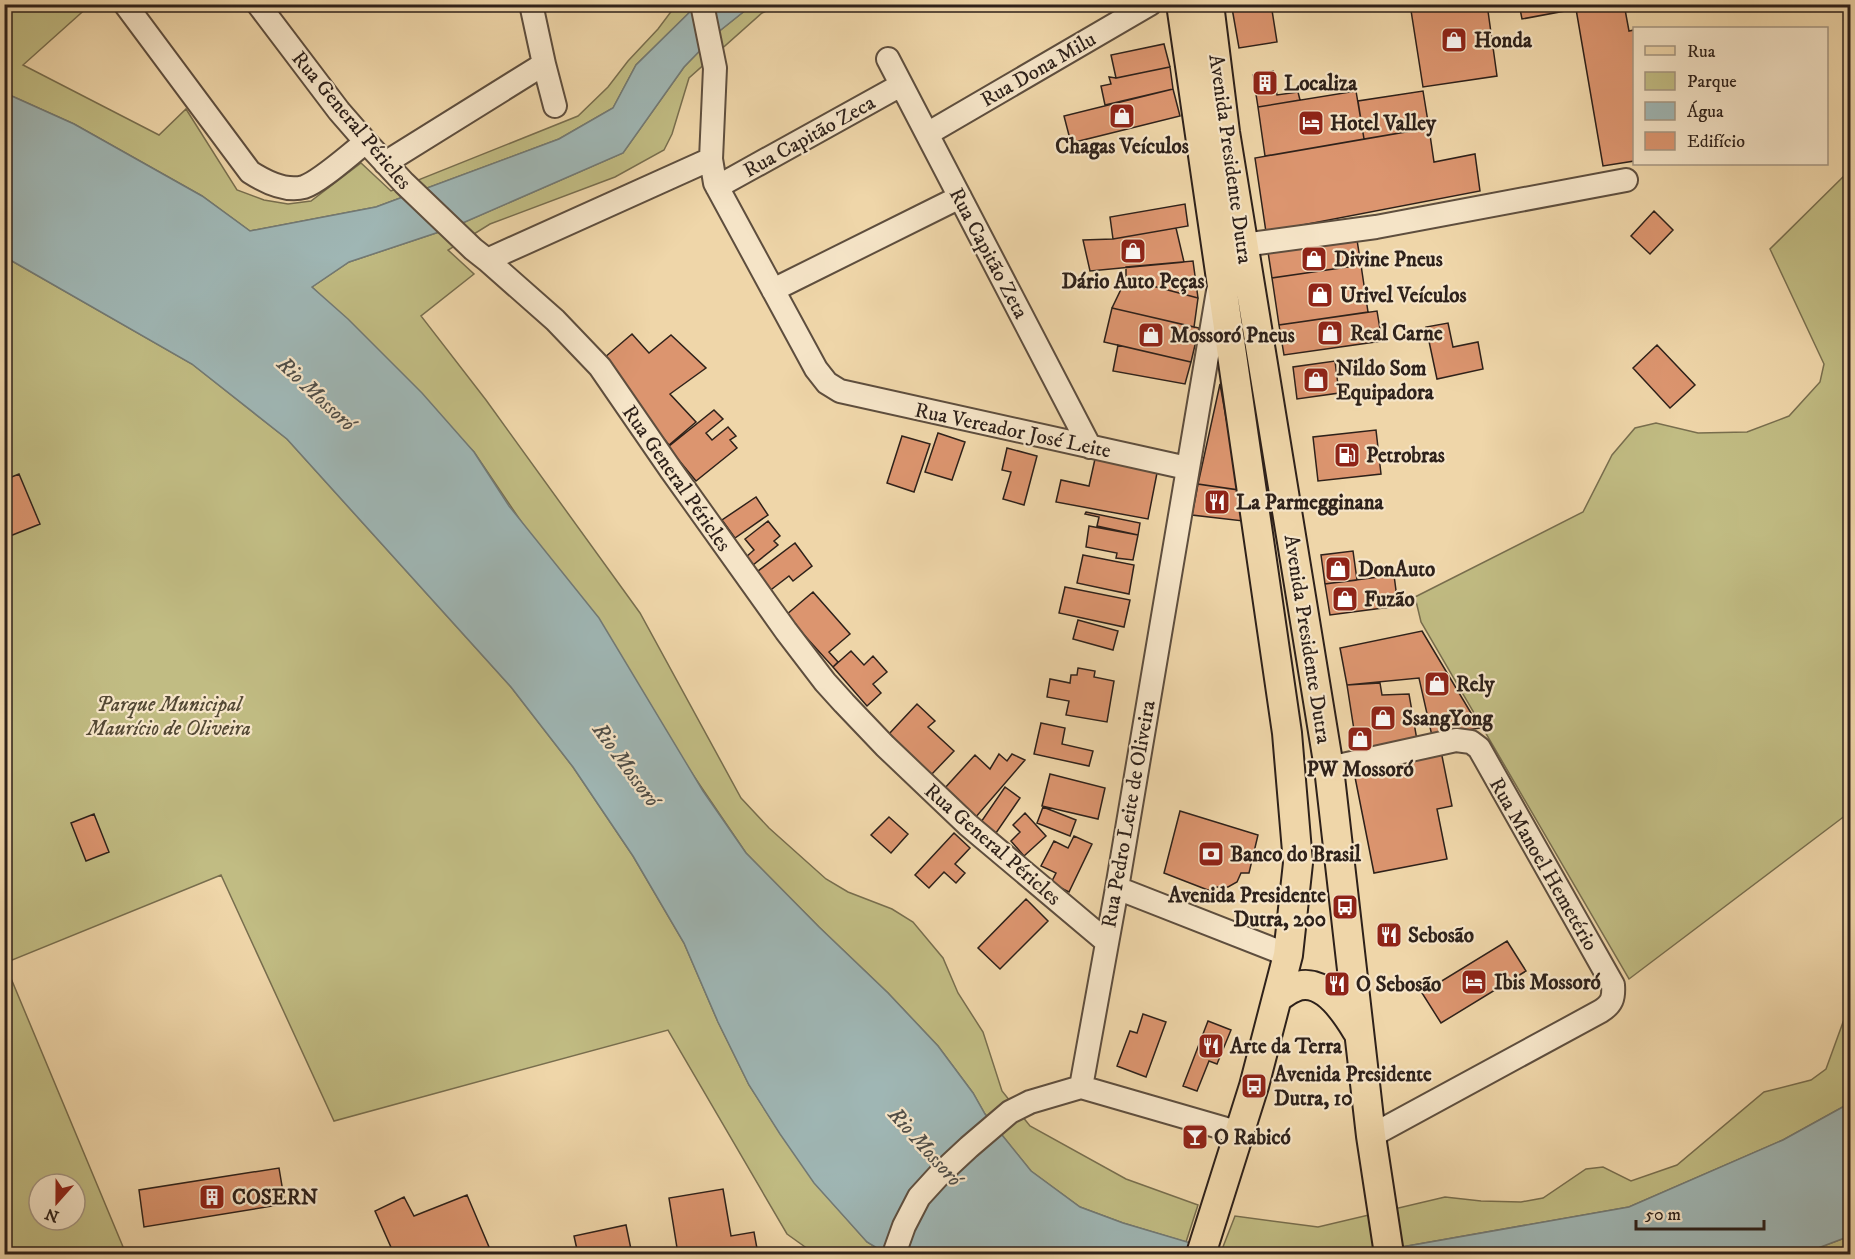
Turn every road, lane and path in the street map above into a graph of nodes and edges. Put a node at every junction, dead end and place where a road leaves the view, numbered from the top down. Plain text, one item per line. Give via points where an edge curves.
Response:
1 (125, 4) edge
2 (258, 4) edge
3 (531, 4) edge
4 (702, 4) edge
5 (1150, 4) edge
6 (1181, 4) edge
7 (1209, 4) edge
8 (888, 59) dead end
9 (544, 64) junction
10 (902, 85) junction
11 (555, 106) dead end
12 (1212, 133) junction
13 (927, 134) junction
14 (366, 142) junction
15 (711, 159) junction
16 (385, 163) junction
17 (1626, 180) dead end
18 (717, 187) junction
19 (960, 197) junction
20 (1243, 245) junction
21 (480, 255) junction
22 (1220, 281) junction
23 (773, 290) junction
24 (1090, 447) junction
25 (1187, 468) junction
26 (1322, 727) junction
27 (1287, 733) junction
28 (1329, 768) junction
29 (1117, 888) junction
30 (1107, 942) junction
31 (1288, 955) junction
32 (1277, 998) junction
33 (1360, 1035) junction
34 (1081, 1087) junction
35 (1240, 1133) junction
36 (1371, 1136) junction
37 (894, 1254) edge
38 (1201, 1254) edge
39 (1389, 1254) edge

1 - 14 street via 250,172 265,182 302,187
2 - 14 street, Rua General Péricles
3 - 9 street
4 - 15 street via 715,68
5 - 13 street, Rua Dona Milu
6 - 12 main road, Avenida Presidente Dutra
7 - 12 main road, Avenida Presidente Dutra
8 - 10 street, Rua Capitão Zeta
9 - 11 street
9 - 16 street
10 - 13 street, Rua Capitão Zeta
10 - 18 street, Rua Capitão Zeca
12 - 20 main road, Avenida Presidente Dutra
12 - 22 main road, Avenida Presidente Dutra
13 - 19 street, Rua Capitão Zeta
14 - 16 street, Rua General Péricles
15 - 18 street
15 - 21 street
16 - 21 street, Rua General Péricles
17 - 20 street via 1376,227
18 - 23 street
19 - 23 street
19 - 24 street, Rua Capitão Zeta
20 - 26 main road, Avenida Presidente Dutra
21 - 30 street, Rua General Péricles via 555,320 600,367 765,602 844,703 968,825
22 - 25 street, Rua Pedro Leite de Oliveira
22 - 27 main road, Avenida Presidente Dutra
23 - 24 street, Rua Vereador José Leite via 816,369 840,392
24 - 25 street, Rua Vereador José Leite
25 - 29 street, Rua Pedro Leite de Oliveira
26 - 27 main road
26 - 28 main road, Avenida Presidente Dutra
27 - 31 main road, Avenida Presidente Dutra via 1298,863
28 - 33 main road, Avenida Presidente Dutra
28 - 36 street, Rua Manoel Hemetério via 1456,740 1471,742 1479,748 1613,985 1614,996 1601,1011
29 - 30 street, Rua Pedro Leite de Oliveira
29 - 31 street
30 - 34 street, Rua Pedro Leite de Oliveira
31 - 32 main road, Avenida Presidente Dutra
32 - 33 main road via 1293,987 1319,989 1337,1002
32 - 35 main road, Avenida Presidente Dutra
33 - 36 main road, Avenida Presidente Dutra
34 - 35 street
34 - 37 street via 1010,1112 940,1174 919,1197
35 - 38 main road, Avenida Presidente Dutra
36 - 39 main road, Avenida Presidente Dutra

